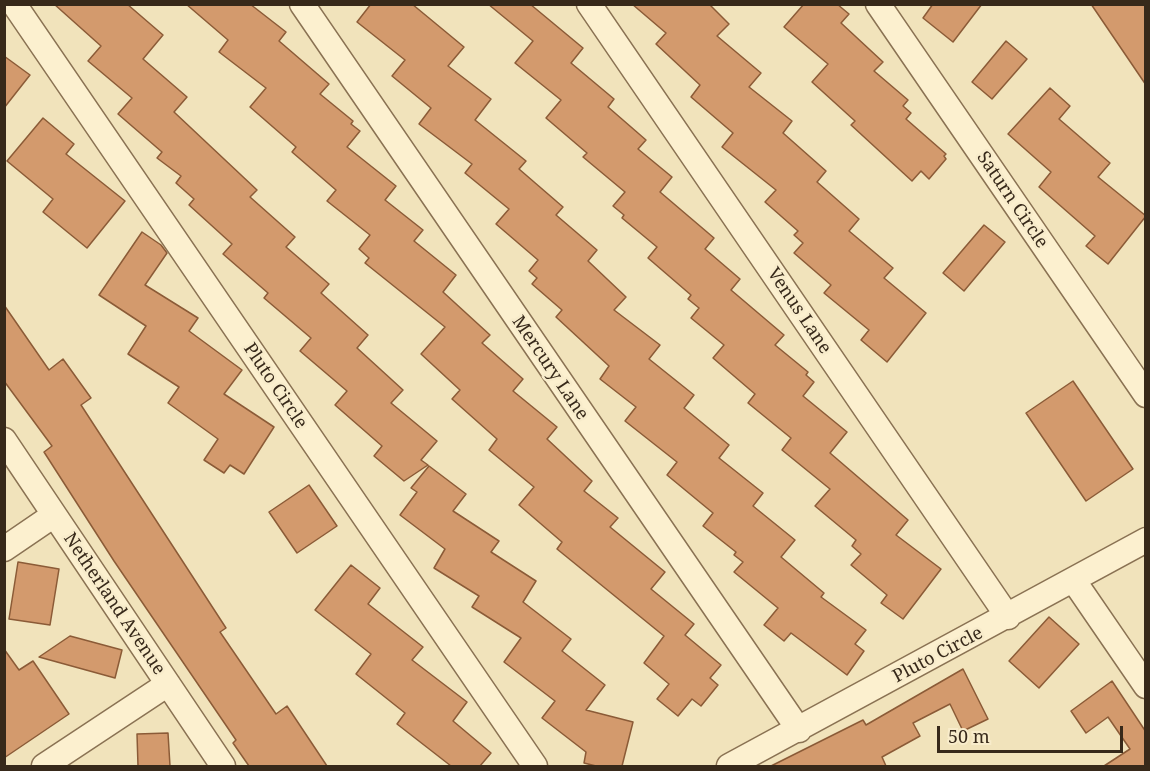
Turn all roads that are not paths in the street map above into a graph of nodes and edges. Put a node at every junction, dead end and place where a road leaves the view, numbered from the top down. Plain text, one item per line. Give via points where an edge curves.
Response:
1 (14, 4) edge
2 (302, 4) edge
3 (590, 4) edge
4 (878, 4) edge
5 (1146, 395) edge
6 (4, 440) edge
7 (54, 515) junction
8 (1146, 540) edge
9 (4, 549) edge
10 (1074, 581) junction
11 (1008, 617) junction
12 (168, 684) junction
13 (1146, 686) edge
14 (799, 730) junction
15 (44, 766) edge
16 (223, 766) edge
17 (535, 766) edge
18 (729, 766) edge

1 - 17 street, Pluto Circle
2 - 14 street, Mercury Lane
3 - 11 street, Venus Lane
4 - 5 street, Saturn Circle
6 - 7 street, Netherland Avenue
7 - 9 street
7 - 12 street, Netherland Avenue
8 - 10 street, Pluto Circle
10 - 11 street, Pluto Circle
10 - 13 street
11 - 14 street, Pluto Circle
12 - 15 street
12 - 16 street, Netherland Avenue
14 - 18 street, Pluto Circle

